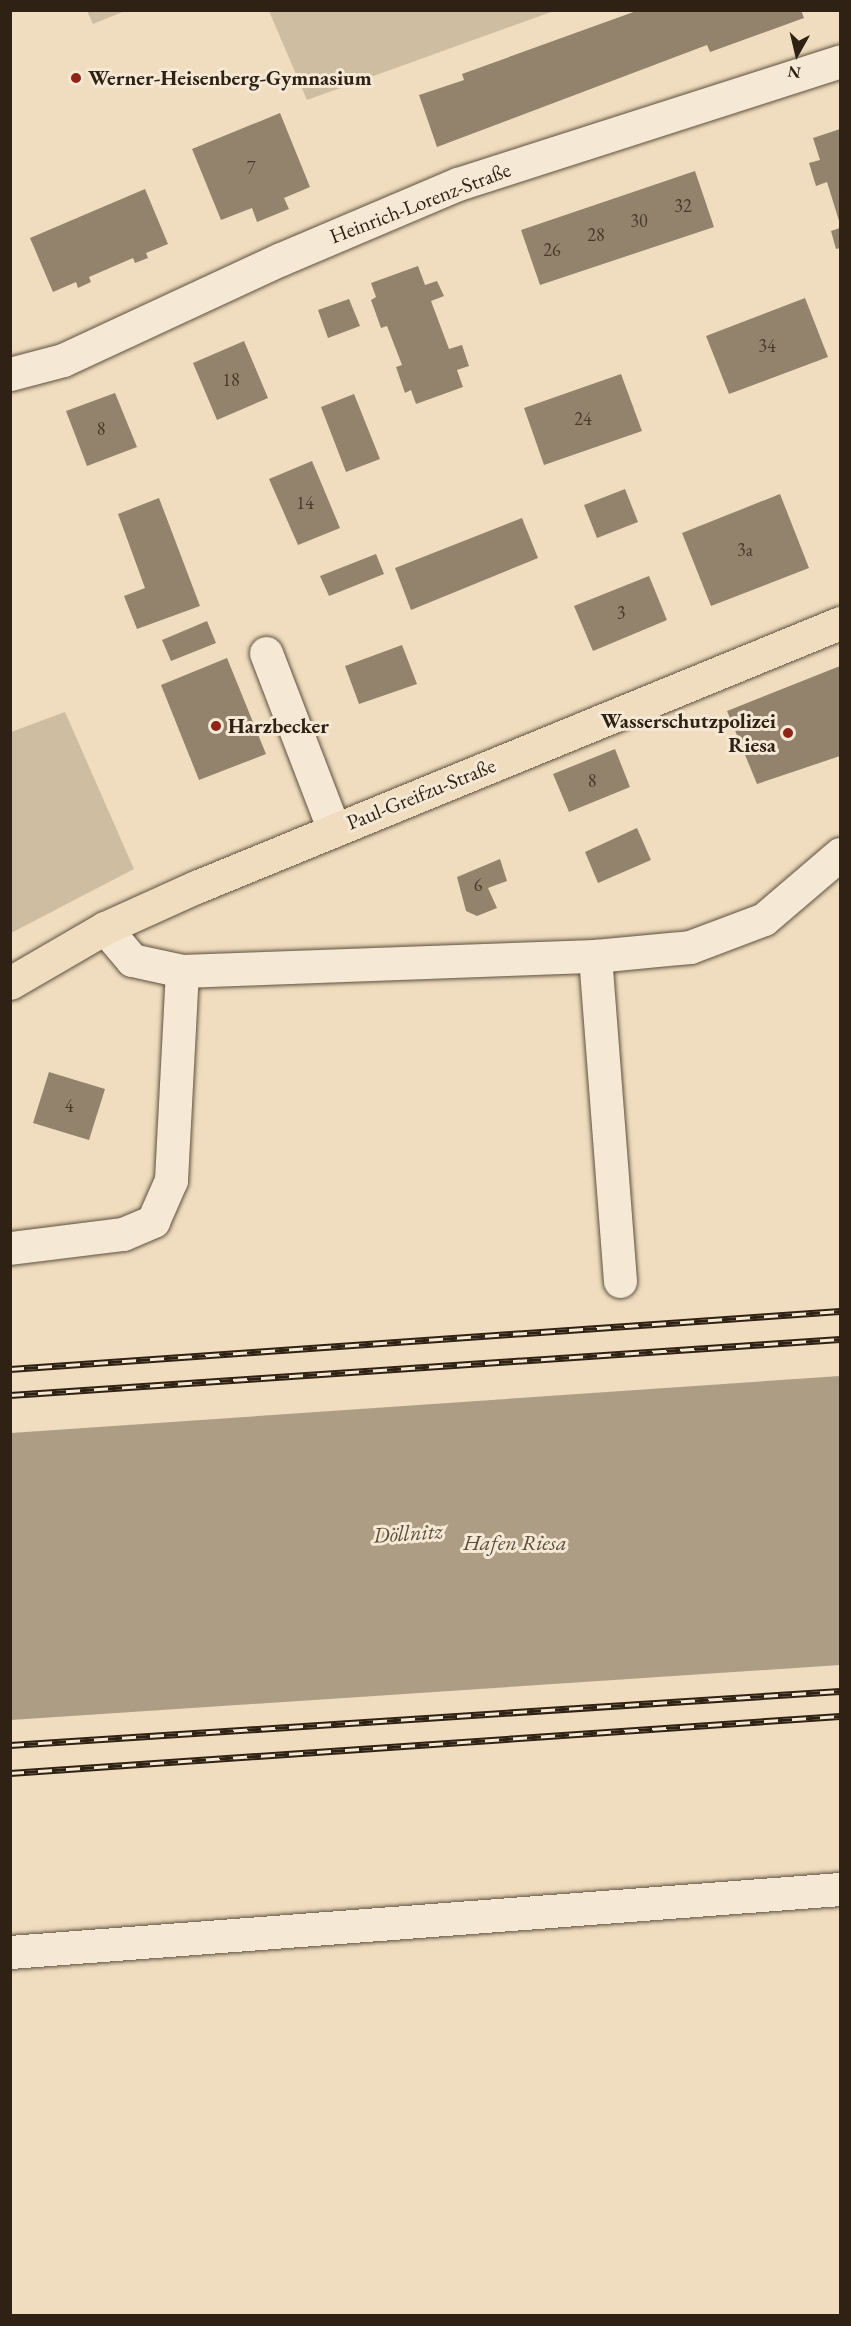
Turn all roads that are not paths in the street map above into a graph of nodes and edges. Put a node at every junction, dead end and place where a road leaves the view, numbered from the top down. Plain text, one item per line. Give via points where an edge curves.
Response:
1 (840, 61) edge
2 (10, 374) edge
3 (840, 623) edge
4 (266, 653) dead end
5 (334, 830) junction
6 (834, 865) edge
7 (105, 928) junction
8 (596, 956) junction
9 (182, 971) junction
10 (10, 983) edge
11 (10, 1248) edge
12 (620, 1281) dead end
13 (840, 1889) edge
14 (10, 1952) edge

1 - 2 street, Heinrich-Lorenz-Straße via 458,184 63,360
3 - 5 main road, Paul-Greifzu-Straße
4 - 5 street
5 - 7 main road, Paul-Greifzu-Straße
6 - 8 street via 764,919 690,947
7 - 9 street via 132,960
7 - 10 main road, Paul-Greifzu-Straße
8 - 9 street
8 - 12 street
9 - 11 street via 171,1180 153,1221 123,1234
13 - 14 street

